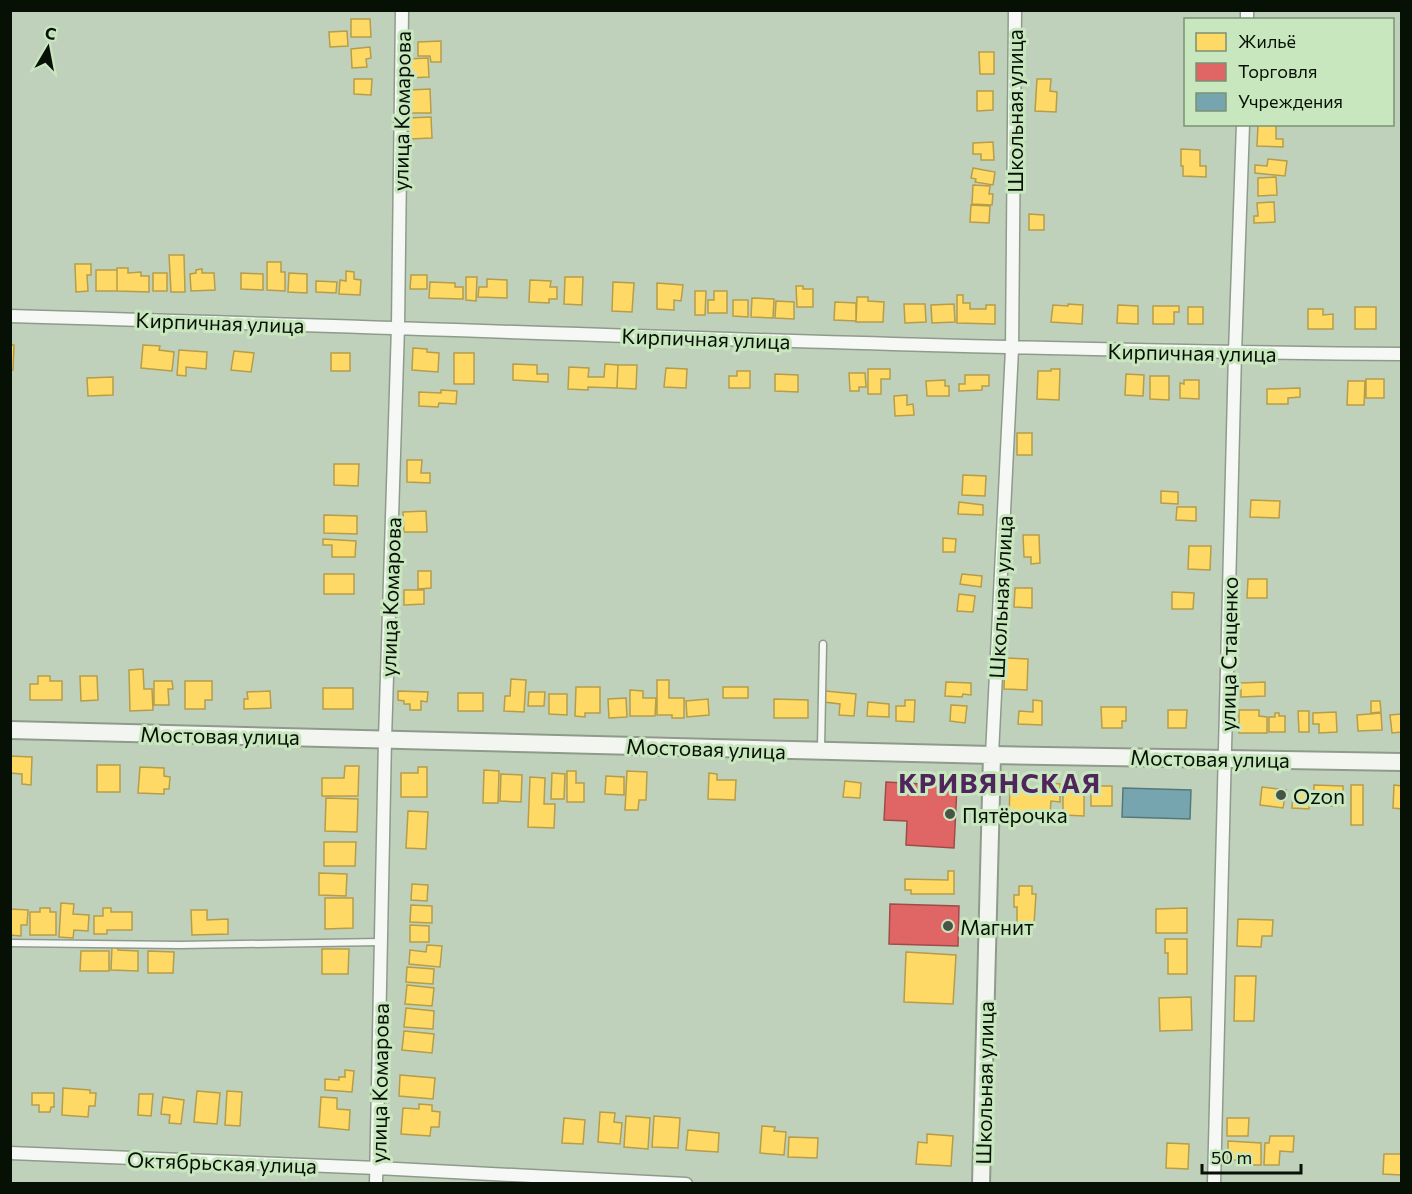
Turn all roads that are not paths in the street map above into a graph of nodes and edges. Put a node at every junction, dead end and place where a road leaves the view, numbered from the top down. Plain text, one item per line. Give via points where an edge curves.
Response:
1 (402, 10) edge
2 (1015, 10) edge
3 (1243, 126) edge
4 (10, 316) edge
5 (398, 327) junction
6 (1012, 349) junction
7 (1235, 353) junction
8 (1401, 354) edge
9 (823, 644) dead end
10 (10, 730) edge
11 (386, 739) junction
12 (821, 751) junction
13 (992, 755) junction
14 (1225, 758) junction
15 (1401, 762) edge
16 (381, 942) junction
17 (10, 943) edge
18 (10, 1154) edge
19 (377, 1168) junction
20 (376, 1184) edge
21 (686, 1184) edge
22 (981, 1184) edge
23 (1214, 1184) edge

1 - 5 street, улица Комарова
2 - 6 street, Школьная улица
3 - 7 street, улица Стаценко
4 - 5 street, Кирпичная улица
5 - 6 street, Кирпичная улица
5 - 11 street, улица Комарова
6 - 7 street, Кирпичная улица
6 - 13 street, Школьная улица
7 - 8 street, Кирпичная улица
7 - 14 street, улица Стаценко
9 - 12 lane
10 - 11 street, Мостовая улица
11 - 12 street, Мостовая улица
11 - 16 street, улица Комарова
12 - 13 street, Мостовая улица
13 - 14 street, Мостовая улица
13 - 22 street, Школьная улица
14 - 15 street, Мостовая улица
14 - 23 street, улица Стаценко
16 - 17 lane
16 - 19 street, улица Комарова
18 - 19 street, Октябрьская улица
19 - 20 street, улица Комарова
19 - 21 street, Октябрьская улица

